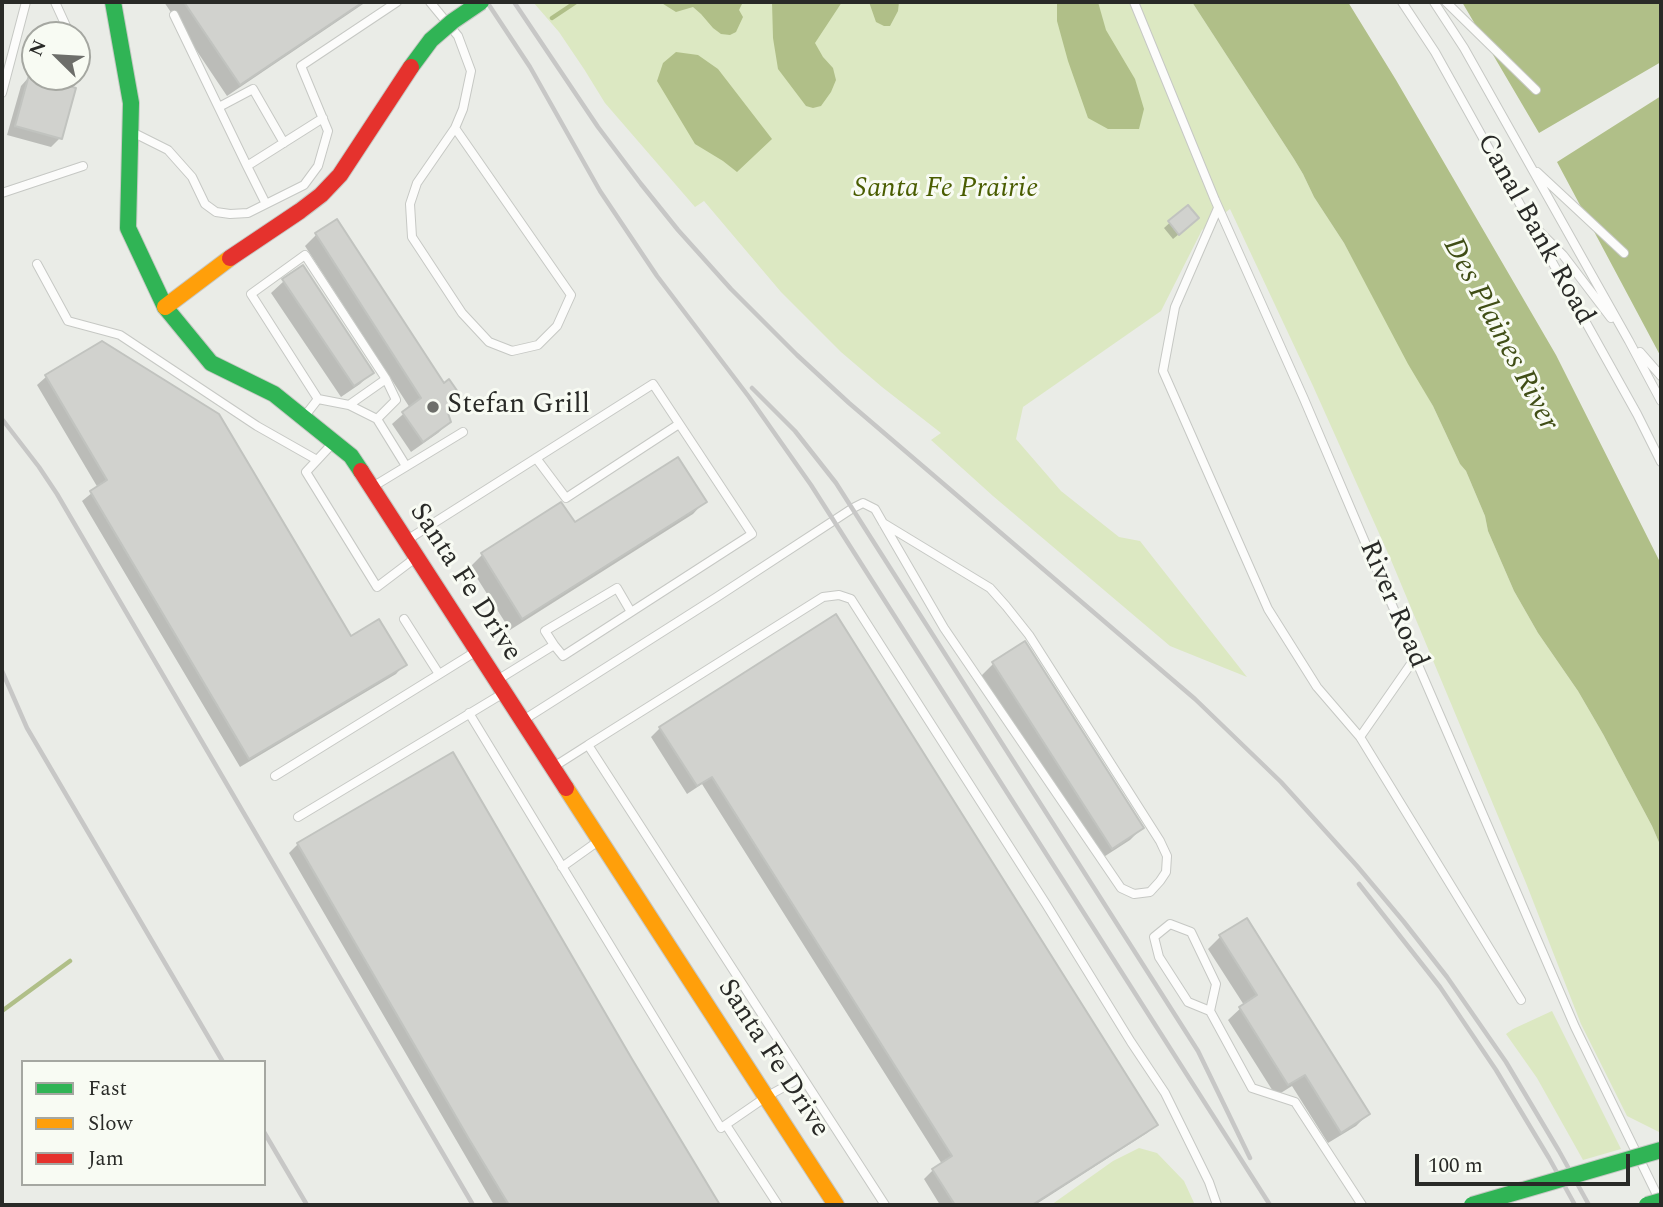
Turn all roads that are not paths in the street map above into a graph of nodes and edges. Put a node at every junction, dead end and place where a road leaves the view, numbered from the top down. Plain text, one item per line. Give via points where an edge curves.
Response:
1 (26, 2) edge
2 (55, 2) edge
3 (113, 2) edge
4 (397, 2) edge
5 (430, 2) edge
6 (481, 2) edge
7 (1134, 2) edge
8 (1402, 2) edge
9 (1434, 2) edge
10 (1446, 2) edge
11 (174, 15) dead end
12 (64, 21) edge
13 (1536, 90) dead end
14 (2, 93) edge
15 (219, 107) junction
16 (323, 118) junction
17 (455, 128) junction
18 (130, 131) junction
19 (284, 143) junction
20 (1530, 165) junction
21 (83, 166) dead end
22 (247, 166) junction
23 (2, 193) edge
24 (265, 204) junction
25 (1218, 208) junction
26 (1530, 222) junction
27 (1624, 253) dead end
28 (37, 264) dead end
29 (165, 307) junction
30 (1629, 341) junction
31 (1661, 376) edge
32 (386, 379) junction
33 (318, 400) junction
34 (1661, 401) edge
35 (349, 405) junction
36 (303, 417) junction
37 (377, 419) junction
38 (679, 424) junction
39 (463, 432) dead end
40 (334, 442) junction
41 (536, 458) junction
42 (317, 460) junction
43 (1661, 462) edge
44 (407, 466) junction
45 (371, 487) junction
46 (883, 523) junction
47 (406, 541) junction
48 (416, 557) junction
49 (631, 612) junction
50 (404, 619) dead end
51 (554, 645) junction
52 (477, 651) junction
53 (1415, 658) junction
54 (439, 674) junction
55 (500, 686) junction
56 (469, 713) junction
57 (522, 721) junction
58 (1360, 737) junction
59 (588, 746) junction
60 (553, 768) junction
61 (275, 776) dead end
62 (298, 817) dead end
63 (600, 840) junction
64 (562, 867) junction
65 (1521, 1000) dead end
66 (1210, 1011) junction
67 (802, 1077) junction
68 (766, 1097) junction
69 (726, 1125) junction
70 (1661, 1150) edge
71 (1661, 1202) edge
72 (778, 1205) edge
73 (836, 1205) edge
74 (885, 1205) edge
75 (1217, 1205) edge
76 (1362, 1205) edge
77 (1472, 1205) edge
78 (1647, 1205) edge

1 - 14 lane
2 - 12 lane
3 - 18 main road, Santa Fe Drive via 131,103
4 - 16 lane via 301,66
5 - 17 lane via 458,36 471,71
6 - 29 main road, bridge via 431,40 340,175 321,195
7 - 25 lane, River Road
8 - 26 lane, Canal Bank Road
9 - 20 lane
10 - 13 lane
11 - 15 lane
15 - 19 lane via 253,89
15 - 22 lane
16 - 19 lane
16 - 24 lane via 328,131 318,166 304,185
17 - 17 lane via 417,183 410,204 412,237 462,313 489,342 512,351 538,345 558,326 571,295
18 - 24 lane via 168,150 192,177 205,204 216,212 247,213
18 - 29 main road, Santa Fe Drive via 128,228
19 - 22 lane
20 - 27 lane
20 - 30 lane
21 - 23 lane
22 - 24 lane
25 - 53 lane, River Road
25 - 58 lane via 1175,307 1163,372 1268,610 1317,687
26 - 30 lane via 1563,255
26 - 43 lane, Canal Bank Road
28 - 42 lane via 68,321 120,335
29 - 36 main road, Santa Fe Drive via 211,363 274,394
30 - 31 lane
30 - 34 lane
32 - 33 lane via 305,255 251,294
32 - 35 lane
32 - 37 lane via 396,400
33 - 35 lane
33 - 36 lane
35 - 37 lane
36 - 40 main road, Santa Fe Drive
37 - 44 lane
38 - 41 lane via 566,498
38 - 41 lane via 653,384
38 - 49 lane via 752,534
39 - 44 lane
40 - 42 lane
40 - 45 main road, Santa Fe Drive via 351,456
41 - 47 lane
42 - 48 lane via 306,472 377,587
44 - 45 lane
45 - 47 main road, Santa Fe Drive
46 - 46 lane via 944,628 1121,887 1135,894 1150,892 1166,872 1167,856 1160,841 1028,635 990,588
46 - 57 lane via 875,509 863,503 852,508
47 - 48 main road, Santa Fe Drive
48 - 52 main road, Santa Fe Drive
49 - 51 lane via 563,656
49 - 51 lane via 617,588 545,631
50 - 54 lane
51 - 55 lane
52 - 54 lane
52 - 55 main road, Santa Fe Drive
53 - 58 lane
53 - 71 lane, River Road via 1575,1027
54 - 61 lane
55 - 56 lane
55 - 57 main road, Santa Fe Drive
56 - 62 lane
56 - 64 lane
57 - 60 main road, Santa Fe Drive
58 - 65 lane
59 - 60 lane
59 - 67 lane
59 - 75 lane via 823,597 839,594 851,599 1165,1093
60 - 63 main road, Santa Fe Drive
63 - 64 lane
63 - 68 main road, Santa Fe Drive
64 - 69 lane via 721,1128
66 - 66 lane via 1216,984 1191,932 1170,924 1154,937 1158,957 1188,1002
66 - 76 lane via 1252,1088 1295,1102
67 - 68 lane
67 - 74 lane
68 - 69 lane
68 - 73 main road, Santa Fe Drive
69 - 72 lane
70 - 77 main road, bridge
71 - 78 main road, bridge

